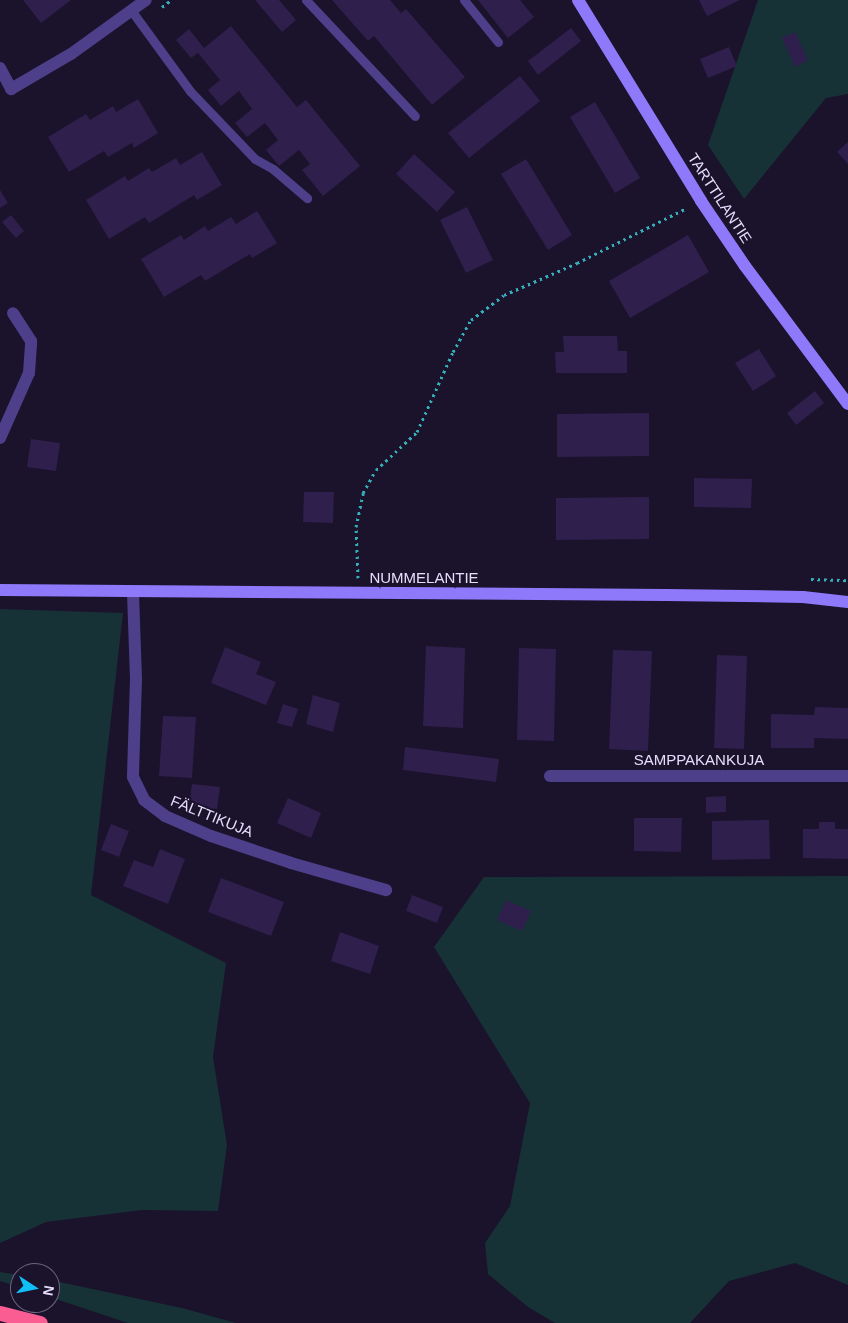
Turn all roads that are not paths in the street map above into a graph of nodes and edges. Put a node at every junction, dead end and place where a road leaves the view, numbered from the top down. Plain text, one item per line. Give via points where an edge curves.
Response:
1 (146, 0) edge
2 (306, 0) edge
3 (464, 0) edge
4 (578, 0) edge
5 (131, 10) junction
6 (498, 42) dead end
7 (0, 68) edge
8 (415, 116) dead end
9 (307, 198) dead end
10 (13, 313) dead end
11 (848, 404) edge
12 (0, 438) edge
13 (0, 590) edge
14 (133, 593) junction
15 (848, 602) edge
16 (550, 776) dead end
17 (848, 776) edge
18 (386, 890) dead end
19 (0, 1313) edge
20 (40, 1323) edge

1 - 5 street
2 - 8 lane
3 - 6 lane
4 - 11 street, TARTTILANTIE via 701,201
5 - 7 street via 71,54 11,89
5 - 9 lane via 190,91 255,159 273,169
10 - 12 street via 31,341 29,374
13 - 14 street, NUMMELANTIE
14 - 15 street, NUMMELANTIE via 803,597
14 - 18 street, FÄLTTIKUJA via 136,679 133,777 144,800 165,816 212,836
16 - 17 street, SAMPPAKANKUJA
19 - 20 highway

